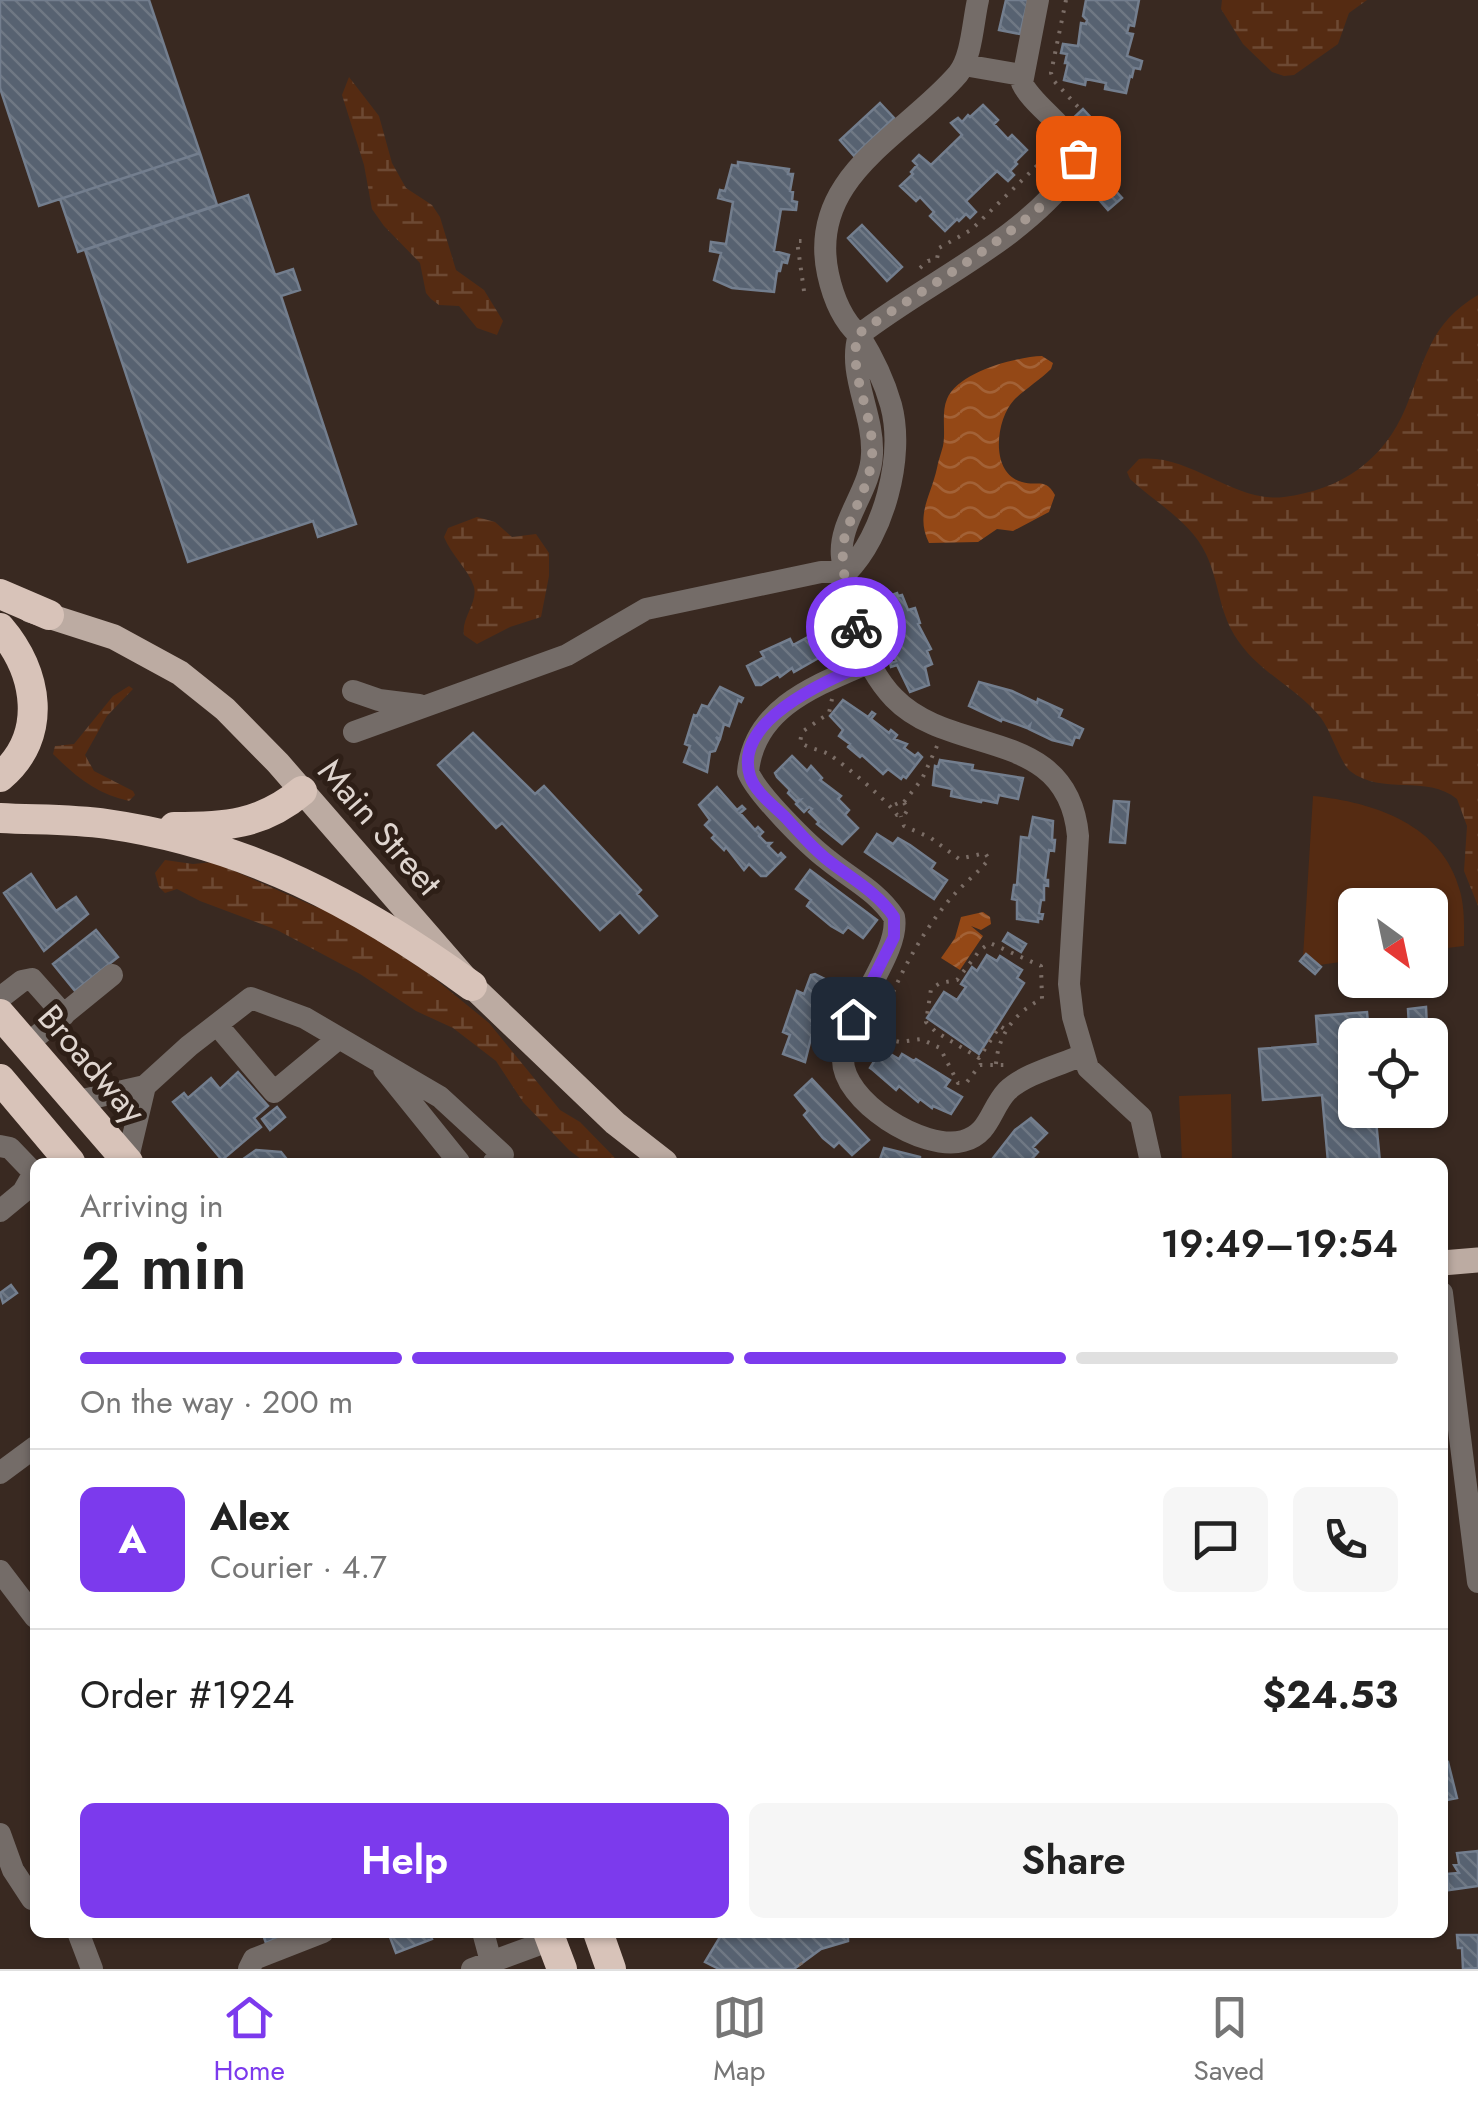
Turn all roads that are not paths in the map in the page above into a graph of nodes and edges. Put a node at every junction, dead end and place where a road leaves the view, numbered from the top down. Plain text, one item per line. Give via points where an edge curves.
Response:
1 (978, 0) edge
2 (1038, 0) edge
3 (964, 65) junction
4 (1022, 75) junction
5 (858, 334) junction
6 (846, 572) junction
7 (0, 594) edge
8 (0, 605) edge
9 (49, 615) junction
10 (0, 628) edge
11 (870, 662) junction
12 (353, 691) dead end
13 (422, 705) junction
14 (354, 732) dead end
15 (0, 777) edge
16 (302, 791) junction
17 (0, 818) edge
18 (106, 824) junction
19 (112, 976) dead end
20 (472, 986) junction
21 (0, 998) edge
22 (0, 1014) edge
23 (64, 1015) junction
24 (218, 1026) junction
25 (339, 1038) junction
26 (26, 1045) junction
27 (1082, 1055) junction
28 (375, 1059) junction
29 (0, 1079) edge
30 (145, 1086) junction
31 (74, 1102) junction
32 (0, 1146) edge
33 (35, 1158) edge
34 (45, 1158) edge
35 (123, 1158) edge
36 (128, 1158) edge
37 (456, 1158) edge
38 (499, 1158) edge
39 (660, 1158) edge
40 (1150, 1158) edge
41 (30, 1184) edge
42 (0, 1211) edge
43 (1478, 1260) edge
44 (1448, 1262) edge
45 (1448, 1336) edge
46 (30, 1451) edge
47 (0, 1473) edge
48 (1474, 1520) edge
49 (0, 1572) edge
50 (1478, 1582) edge
51 (30, 1611) edge
52 (0, 1834) edge
53 (30, 1896) edge
54 (80, 1938) edge
55 (310, 1938) edge
56 (483, 1938) edge
57 (546, 1938) edge
58 (551, 1938) edge
59 (600, 1938) edge
60 (252, 1964) edge
61 (485, 1967) edge
62 (92, 1969) edge
63 (562, 1969) edge
64 (611, 1969) edge

1 - 3 street
2 - 4 street
3 - 4 street
3 - 5 street via 850,178 833,208 824,244 830,281 842,316
4 - 5 street via 1024,89 1073,142 1078,158 1072,174 998,242
5 - 6 street via 891,403 893,461 876,529 864,555
6 - 11 street
6 - 13 street via 654,606 568,655
7 - 9 highway
8 - 9 main road, Main Street
9 - 16 main road, Main Street via 114,636 190,680
10 - 15 highway via 26,666 34,706 28,740
11 - 27 street via 896,701 917,716 1035,762 1073,806 1078,836 1069,984
11 - 27 street via 794,700 767,722 753,744 748,772 824,857 894,917 894,937 853,1019 842,1061 850,1087 900,1126 944,1143 962,1142 988,1124 1013,1087
12 - 13 street
13 - 14 street
16 - 18 highway via 266,816 230,826
16 - 20 main road, Main Street
17 - 18 highway
18 - 20 highway via 234,855 303,882 365,913
19 - 23 street
20 - 39 main road, Main Street
21 - 23 street via 32,979
22 - 26 highway, Broadway
23 - 26 street
24 - 25 street via 252,998
24 - 25 street via 274,1092
24 - 30 street
25 - 28 street
26 - 31 highway, Broadway
27 - 40 street via 1095,1076 1142,1117
28 - 37 street
28 - 38 street via 440,1097
29 - 34 highway
30 - 31 street
30 - 36 street
31 - 35 highway, Broadway
32 - 33 street
41 - 42 street
43 - 44 main road
45 - 48 street
46 - 47 street
48 - 50 street
49 - 51 street
52 - 53 street
54 - 62 street
55 - 60 street
56 - 61 street
57 - 61 street
58 - 63 highway
59 - 64 highway

